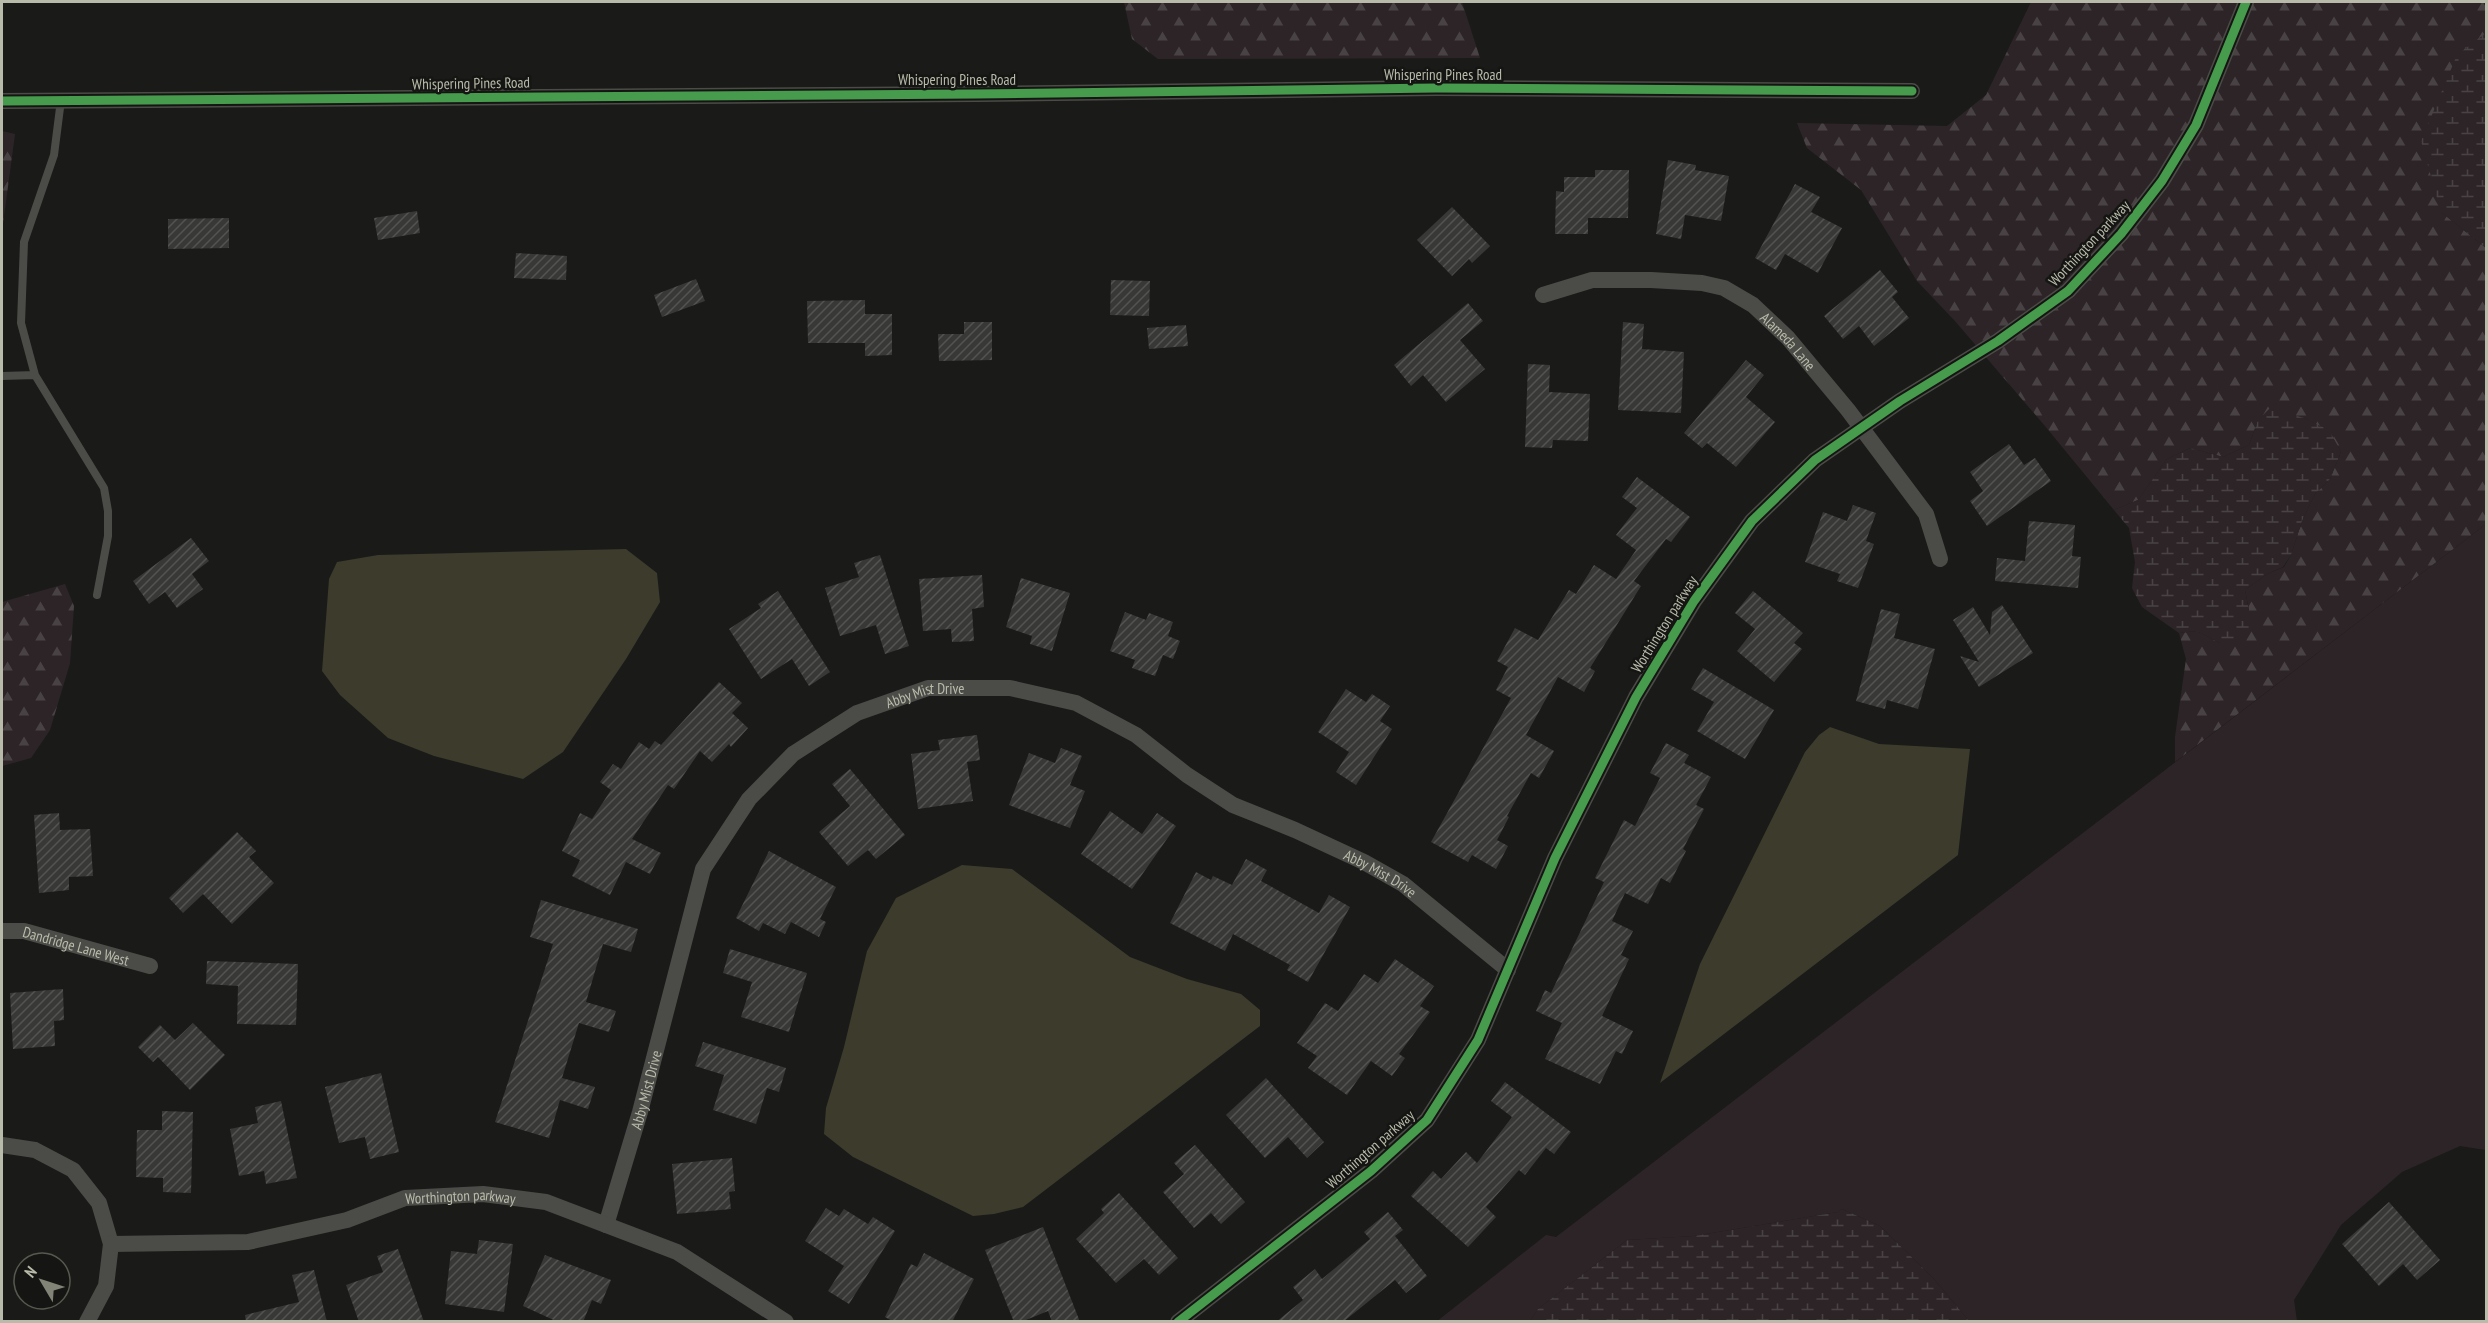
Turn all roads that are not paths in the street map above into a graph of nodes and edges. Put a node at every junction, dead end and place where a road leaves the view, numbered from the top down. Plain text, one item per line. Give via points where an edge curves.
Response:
1 (2246, 2) edge
2 (1912, 91) dead end
3 (61, 100) junction
4 (2, 101) edge
5 (1543, 295) dead end
6 (35, 375) junction
7 (2, 376) edge
8 (1862, 428) junction
9 (1940, 559) dead end
10 (97, 595) dead end
11 (2, 931) edge
12 (150, 966) dead end
13 (1508, 970) junction
14 (2, 1145) edge
15 (606, 1225) junction
16 (111, 1244) junction
17 (87, 1322) edge
18 (786, 1322) edge
19 (1178, 1322) edge

1 - 8 street, Worthington parkway via 2196,125 2162,181 2121,234 2068,291
2 - 3 street, Whispering Pines Road via 1436,88
3 - 4 street, Whispering Pines Road
3 - 6 lane via 54,155 24,242 21,323
5 - 8 street, Alameda Lane via 1592,280 1702,283 1724,288 1754,305 1788,338
6 - 7 lane
6 - 10 lane via 104,488 108,536
8 - 9 street, Alameda Lane via 1926,514
8 - 13 street, Worthington parkway via 1815,460 1752,521 1694,601 1636,697 1555,858
11 - 12 street, Dandridge Lane West via 24,931
13 - 15 street, Abby Mist Drive via 1403,884 1305,834 1233,805 1136,735 1076,703 1010,688 927,688 856,713 793,754 749,799 703,869 640,1112
13 - 19 street, Worthington parkway via 1478,1040 1427,1120 1371,1172
14 - 16 street via 35,1150 73,1170 99,1203
15 - 16 street, Worthington parkway via 546,1202 483,1194 405,1198 347,1220 248,1242
15 - 18 street, Worthington parkway via 677,1252
16 - 17 street via 106,1286

